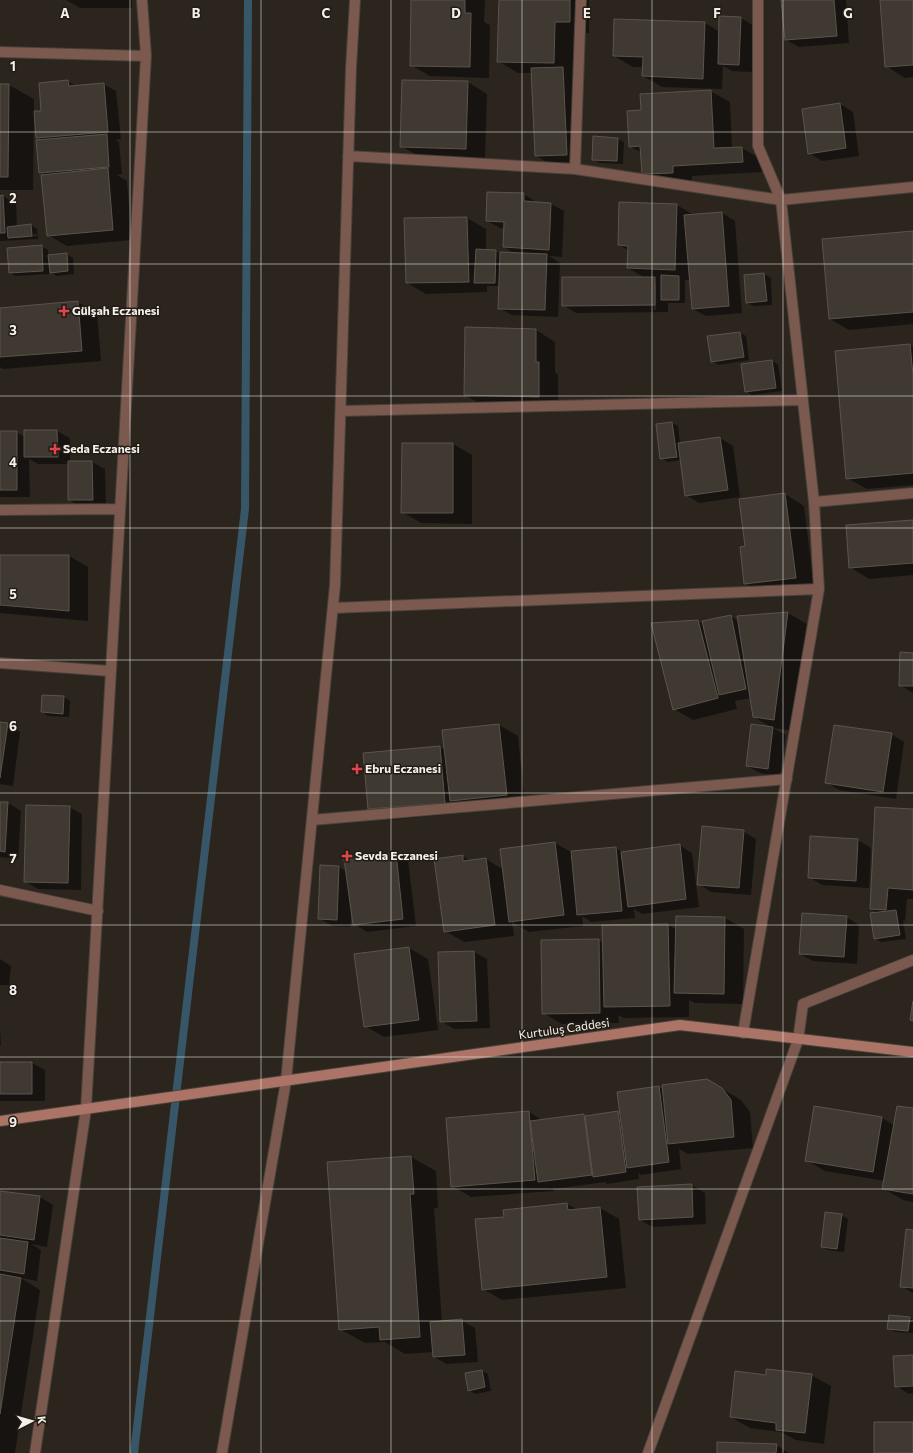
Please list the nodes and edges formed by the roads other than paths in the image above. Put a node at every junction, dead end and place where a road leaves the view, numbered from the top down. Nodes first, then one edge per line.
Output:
1 (142, 0) edge
2 (355, 0) edge
3 (581, 0) edge
4 (758, 0) edge
5 (0, 52) edge
6 (146, 56) junction
7 (348, 156) junction
8 (575, 169) junction
9 (913, 187) edge
10 (781, 200) junction
11 (803, 400) junction
12 (341, 411) junction
13 (913, 493) edge
14 (814, 502) junction
15 (119, 509) junction
16 (0, 510) edge
17 (819, 589) junction
18 (333, 608) junction
19 (0, 663) edge
20 (110, 671) junction
21 (788, 779) junction
22 (312, 820) junction
23 (0, 890) edge
24 (98, 911) junction
25 (913, 960) edge
26 (743, 1033) junction
27 (798, 1040) junction
28 (913, 1052) edge
29 (286, 1081) junction
30 (86, 1109) junction
31 (0, 1121) edge
32 (35, 1453) edge
33 (222, 1453) edge
34 (648, 1453) edge

1 - 6 street
2 - 7 street
3 - 8 street
4 - 10 street
5 - 6 street
6 - 15 street
7 - 8 street
7 - 12 street
8 - 10 street
9 - 10 street
10 - 11 street
11 - 12 street
11 - 14 street
12 - 18 street
13 - 14 street
14 - 17 street
15 - 16 street
15 - 20 street
17 - 18 street
17 - 21 street
18 - 22 street
19 - 20 street
20 - 24 street
21 - 22 street
21 - 26 street
22 - 29 street
23 - 24 street
24 - 30 street
25 - 27 street
26 - 27 main road, Kurtuluş Caddesi
26 - 29 main road, Kurtuluş Caddesi
27 - 28 main road, Kurtuluş Caddesi
27 - 34 street
29 - 30 main road, Kurtuluş Caddesi
29 - 33 street
30 - 31 main road, Kurtuluş Caddesi
30 - 32 street

